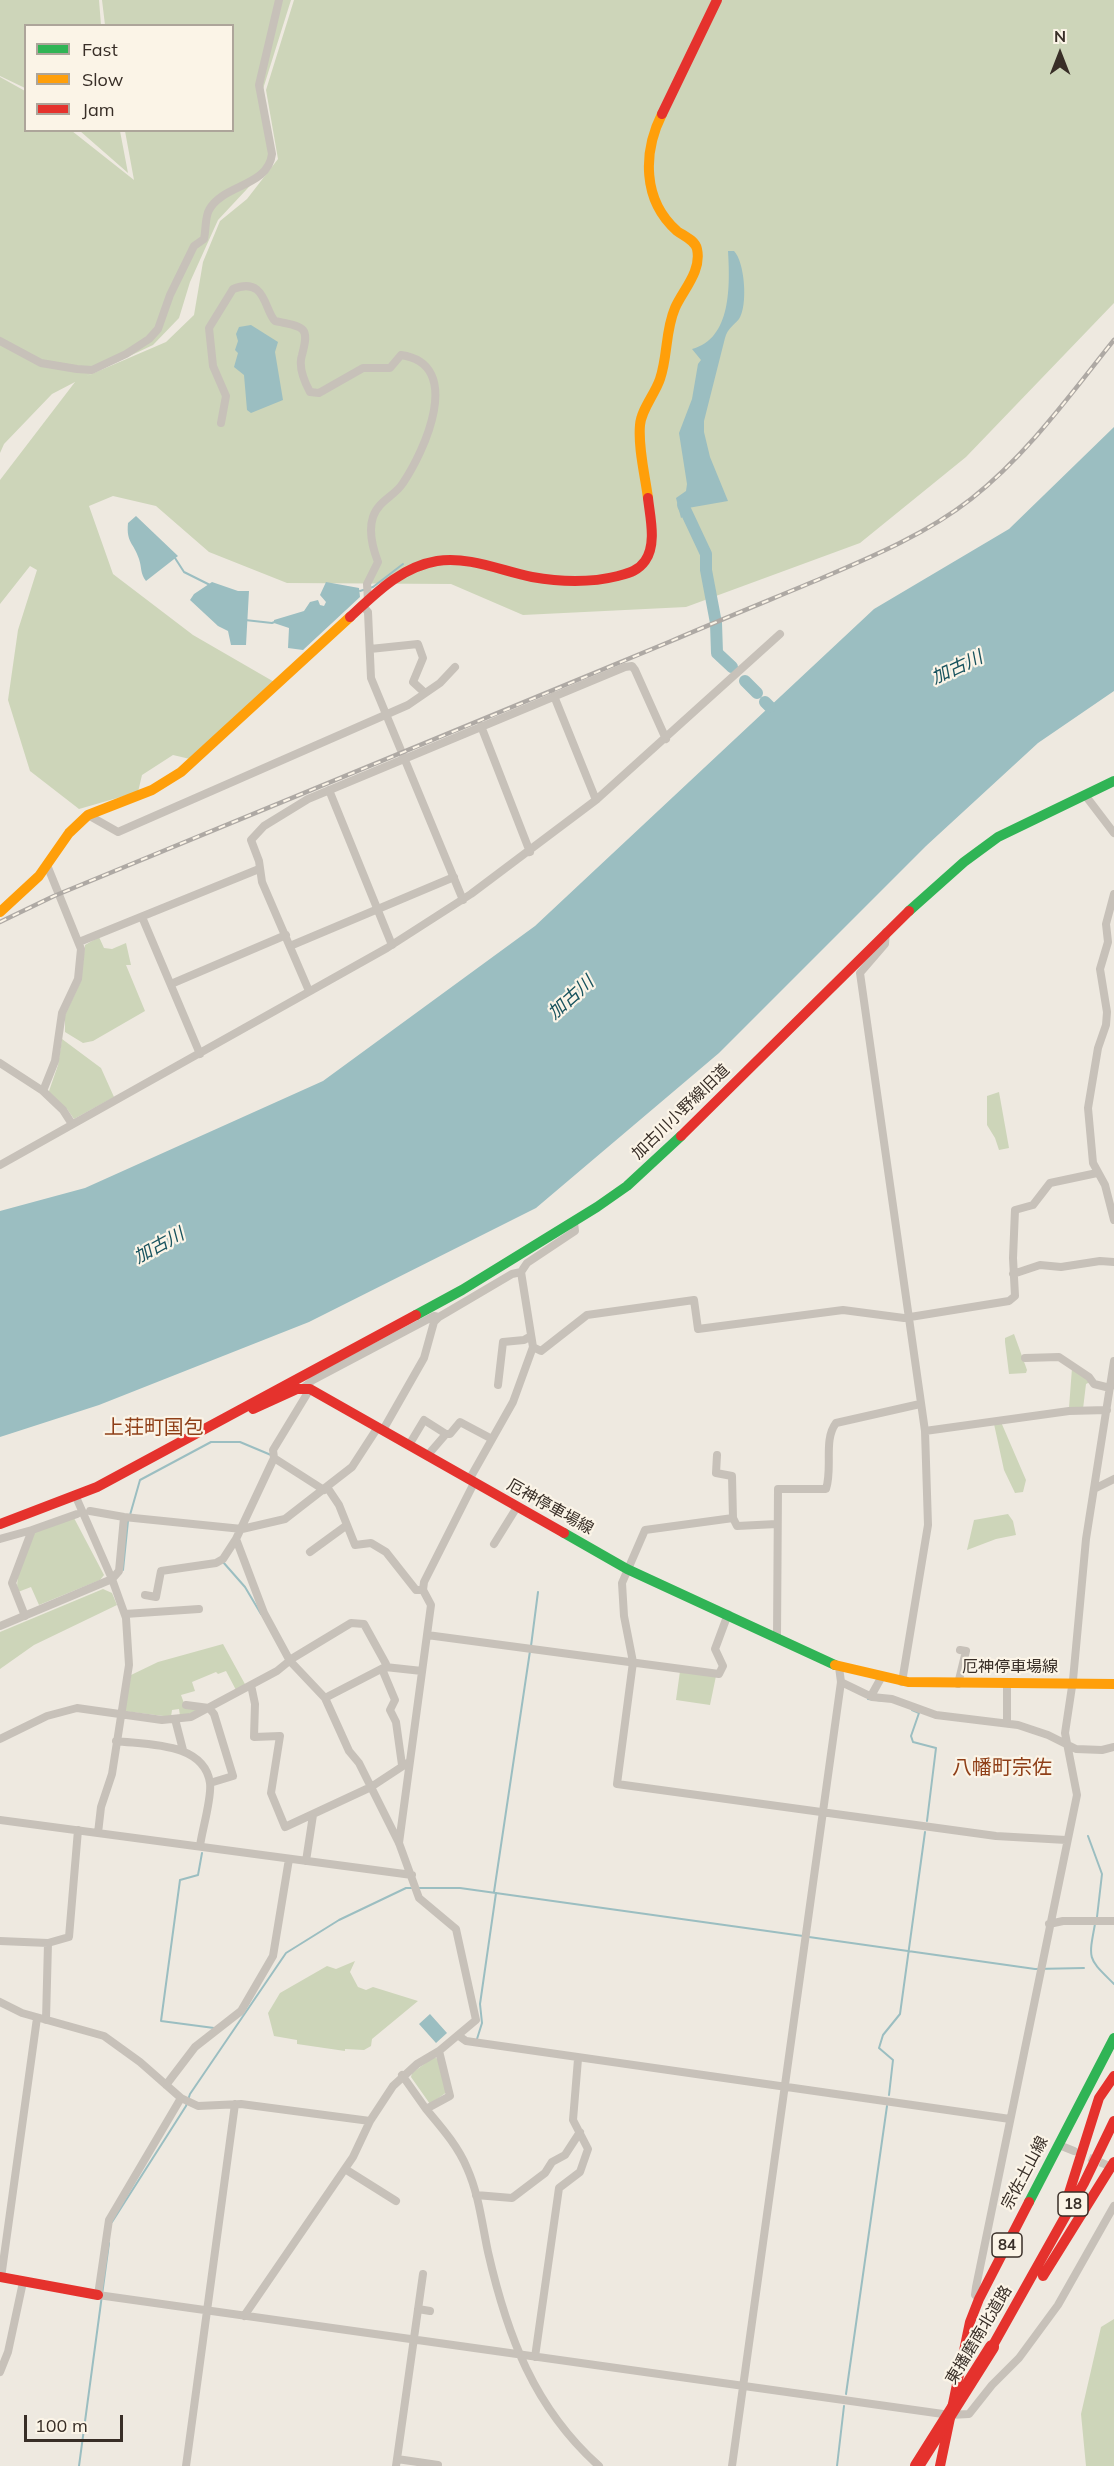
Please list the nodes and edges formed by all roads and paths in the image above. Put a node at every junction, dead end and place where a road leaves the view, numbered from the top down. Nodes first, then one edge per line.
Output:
1 (279, 0) edge
2 (717, 0) edge
3 (0, 341) edge
4 (221, 423) dead end
5 (366, 604) junction
6 (780, 634) dead end
7 (370, 649) junction
8 (454, 667) dead end
9 (425, 693) junction
10 (554, 696) junction
11 (385, 716) junction
12 (480, 726) junction
13 (666, 739) junction
14 (404, 758) junction
15 (1114, 781) edge
16 (329, 790) junction
17 (1085, 795) junction
18 (596, 800) junction
19 (88, 815) junction
20 (1114, 833) edge
21 (530, 852) junction
22 (47, 866) junction
23 (259, 868) junction
24 (454, 878) junction
25 (1114, 894) edge
26 (463, 900) junction
27 (378, 909) junction
28 (0, 912) edge
29 (142, 917) junction
30 (886, 932) junction
31 (286, 935) junction
32 (79, 942) junction
33 (1111, 942) edge
34 (392, 945) junction
35 (290, 946) junction
36 (171, 984) junction
37 (309, 991) junction
38 (200, 1054) junction
39 (0, 1063) edge
40 (43, 1091) junction
41 (72, 1124) junction
42 (0, 1165) edge
43 (1098, 1173) junction
44 (1114, 1220) edge
45 (573, 1223) junction
46 (1114, 1262) edge
47 (521, 1272) junction
48 (1014, 1274) junction
49 (439, 1317) junction
50 (910, 1318) junction
51 (531, 1336) junction
52 (533, 1347) junction
53 (1025, 1358) dead end
54 (1114, 1362) edge
55 (498, 1385) dead end
56 (306, 1388) junction
57 (1110, 1388) junction
58 (920, 1404) junction
59 (1107, 1410) junction
60 (230, 1415) junction
61 (380, 1429) junction
62 (925, 1431) junction
63 (446, 1434) junction
64 (492, 1439) junction
65 (409, 1445) junction
66 (717, 1455) dead end
67 (427, 1456) junction
68 (274, 1458) junction
69 (1114, 1479) edge
70 (472, 1482) junction
71 (326, 1489) junction
72 (1094, 1489) junction
73 (76, 1497) junction
74 (518, 1507) junction
75 (90, 1510) dead end
76 (77, 1514) dead end
77 (124, 1518) junction
78 (733, 1518) junction
79 (0, 1524) edge
80 (777, 1524) junction
81 (347, 1525) junction
82 (242, 1529) junction
83 (32, 1530) junction
84 (0, 1539) edge
85 (236, 1539) junction
86 (494, 1544) dead end
87 (310, 1552) dead end
88 (627, 1569) junction
89 (112, 1579) junction
90 (423, 1590) junction
91 (145, 1595) dead end
92 (200, 1609) dead end
93 (124, 1614) junction
94 (728, 1614) junction
95 (25, 1616) junction
96 (0, 1626) edge
97 (427, 1635) junction
98 (777, 1637) junction
99 (960, 1650) dead end
100 (290, 1661) junction
101 (633, 1662) junction
102 (839, 1667) junction
103 (384, 1668) junction
104 (422, 1671) junction
105 (881, 1678) junction
106 (841, 1682) junction
107 (902, 1682) junction
108 (958, 1684) junction
109 (1007, 1684) junction
110 (1072, 1684) junction
111 (1114, 1684) edge
112 (250, 1685) junction
113 (871, 1696) junction
114 (325, 1698) junction
115 (186, 1705) dead end
116 (209, 1708) junction
117 (120, 1713) junction
118 (175, 1719) junction
119 (1007, 1723) junction
120 (0, 1739) edge
121 (116, 1741) junction
122 (1066, 1745) junction
123 (1114, 1747) edge
124 (183, 1750) junction
125 (405, 1763) junction
126 (210, 1783) junction
127 (371, 1787) junction
128 (823, 1813) junction
129 (313, 1815) junction
130 (0, 1820) edge
131 (78, 1830) junction
132 (98, 1833) junction
133 (1066, 1840) junction
134 (399, 1844) junction
135 (200, 1846) junction
136 (288, 1859) junction
137 (306, 1861) junction
138 (413, 1879) junction
139 (1114, 1921) edge
140 (1049, 1924) junction
141 (0, 1941) edge
142 (48, 1943) junction
143 (0, 2002) edge
144 (37, 2018) junction
145 (46, 2020) junction
146 (459, 2036) junction
147 (1114, 2038) edge
148 (439, 2051) junction
149 (578, 2059) junction
150 (402, 2075) junction
151 (1114, 2076) edge
152 (166, 2085) junction
153 (784, 2086) junction
154 (182, 2098) junction
155 (234, 2104) junction
156 (426, 2109) junction
157 (1010, 2119) junction
158 (370, 2121) junction
159 (1114, 2121) edge
160 (580, 2132) junction
161 (1114, 2139) edge
162 (1059, 2145) junction
163 (1074, 2151) tunnel mouth
164 (1114, 2162) edge
165 (345, 2169) junction
166 (476, 2195) junction
167 (396, 2201) dead end
168 (1114, 2206) edge
169 (423, 2274) dead end
170 (0, 2278) edge
171 (23, 2282) junction
172 (1031, 2287) junction
173 (98, 2295) junction
174 (979, 2299) junction
175 (418, 2309) junction
176 (206, 2311) junction
177 (430, 2311) dead end
178 (244, 2316) junction
179 (413, 2340) junction
180 (996, 2349) junction
181 (518, 2354) junction
182 (535, 2356) junction
183 (0, 2372) edge
184 (743, 2386) junction
185 (950, 2415) junction
186 (397, 2462) edge
187 (438, 2465) edge
188 (186, 2466) edge
189 (599, 2466) edge
190 (732, 2466) edge
191 (917, 2466) edge
192 (926, 2466) edge
193 (940, 2466) edge

1 - 3 street
2 - 5 main road
4 - 5 street
5 - 7 street
5 - 19 main road
6 - 13 street
7 - 9 street
7 - 11 street
8 - 9 street
9 - 11 street
10 - 12 street
10 - 13 street
10 - 18 street
11 - 14 street
11 - 19 street
12 - 14 street
12 - 21 street
13 - 18 street
14 - 16 street
14 - 24 street
15 - 17 main road, 加古川小野線旧道
16 - 23 street
16 - 27 street
17 - 20 street
17 - 30 main road, 加古川小野線旧道
18 - 21 street
19 - 22 main road
21 - 26 street
22 - 28 main road
22 - 32 street
23 - 29 street
23 - 31 street
24 - 26 street
24 - 27 street
25 - 33 street
26 - 34 street
27 - 34 street
27 - 35 street
29 - 32 street
29 - 36 street
30 - 45 main road, 加古川小野線旧道
30 - 50 street
31 - 35 street
31 - 36 street
32 - 40 street
33 - 43 street
34 - 37 street
35 - 37 street
36 - 38 street
37 - 38 street
38 - 41 street
39 - 40 street
40 - 41 street
41 - 42 street
43 - 44 street
43 - 48 street
45 - 47 street
45 - 60 main road, 加古川小野線旧道
46 - 48 street
47 - 49 street
47 - 51 street
48 - 50 street
49 - 56 street
49 - 61 street
50 - 52 street
50 - 58 street
51 - 52 street
51 - 55 street
52 - 64 street
53 - 57 street
54 - 57 street
56 - 60 main road
56 - 61 main road, 厄神停車場線
56 - 68 street
57 - 59 street
58 - 62 street
58 - 80 street
59 - 62 street
59 - 72 street
60 - 73 main road
61 - 65 main road, 厄神停車場線
61 - 71 street
62 - 107 street
63 - 64 street
63 - 65 street
63 - 67 street
64 - 70 street
65 - 67 main road, 厄神停車場線
66 - 78 street
67 - 70 main road, 厄神停車場線
68 - 71 street
68 - 82 street
69 - 72 street
70 - 74 main road, 厄神停車場線
70 - 90 street
71 - 81 street
71 - 82 street
72 - 110 street
73 - 79 main road
73 - 89 street
74 - 86 street
74 - 88 main road, 厄神停車場線
75 - 77 street
76 - 83 street
77 - 82 street
77 - 89 street
78 - 80 street
78 - 88 street
80 - 98 street
81 - 87 street
81 - 90 street
82 - 85 street
83 - 84 street
83 - 95 street
85 - 91 street
85 - 100 street
88 - 94 main road, 厄神停車場線
88 - 101 street
89 - 93 street
89 - 95 street
90 - 97 street
92 - 93 street
93 - 117 street
94 - 98 main road, 厄神停車場線
94 - 101 street
95 - 96 street
97 - 101 street
97 - 104 street
98 - 102 main road, 厄神停車場線
99 - 108 street
100 - 103 street
100 - 112 street
100 - 114 street
101 - 128 street
102 - 105 main road, 厄神停車場線
102 - 106 street
103 - 104 street
103 - 114 street
103 - 125 street
104 - 125 street
105 - 107 main road, 厄神停車場線
105 - 113 street
106 - 113 street
106 - 128 street
107 - 108 main road, 厄神停車場線
108 - 109 main road, 厄神停車場線
109 - 110 main road, 厄神停車場線
109 - 119 street
110 - 111 main road, 厄神停車場線
110 - 122 street
112 - 116 street
112 - 129 street
113 - 119 street
114 - 127 street
115 - 116 street
116 - 118 street
116 - 126 street
117 - 118 street
117 - 120 street
117 - 121 street
118 - 124 street
119 - 122 street
121 - 124 street
121 - 132 street
122 - 123 street
122 - 133 street
124 - 126 street
125 - 127 street
125 - 134 street
126 - 135 street
127 - 129 street
127 - 134 street
128 - 133 street
128 - 153 street
129 - 137 street
130 - 131 street
131 - 132 street
131 - 142 street
132 - 135 street
133 - 140 street
134 - 138 street
135 - 136 street
136 - 137 street
136 - 152 street
137 - 138 street
138 - 146 street
139 - 140 street
140 - 157 street
141 - 142 street
142 - 145 street
143 - 144 street
144 - 145 street
144 - 170 street
145 - 152 street
146 - 148 street
146 - 149 street
147 - 162 main road, 宗佐土山線 / 84
148 - 150 street
148 - 156 street
149 - 153 street
149 - 160 street
150 - 156 street
150 - 158 street
151 - 172 main road
152 - 154 street
153 - 157 street
153 - 184 street
154 - 155 street
154 - 173 street
155 - 158 street
155 - 176 street
156 - 166 street
157 - 174 street
158 - 165 street
159 - 172 main road, 東播磨南北道路 / 18
160 - 166 street
160 - 182 street
161 - 172 main road, 東播磨南北道路 / 18
162 - 163 street
162 - 174 main road, 宗佐土山線 / 84
164 - 172 main road
165 - 167 street
165 - 178 street
166 - 181 street
168 - 185 street
169 - 175 street
170 - 171 main road
171 - 173 main road
171 - 183 street
172 - 180 main road, 東播磨南北道路
173 - 176 street
174 - 185 main road, 宗佐土山線 / 84
175 - 177 street
175 - 179 street
176 - 178 street
176 - 188 street
178 - 179 street
179 - 181 street
179 - 186 street
180 - 191 main road, 東播磨南北道路, bridge
180 - 192 main road, 東播磨南北道路
181 - 182 street
181 - 189 street
182 - 184 street
184 - 185 street
184 - 190 street
185 - 193 main road, 宗佐土山線 / 84
186 - 187 street

